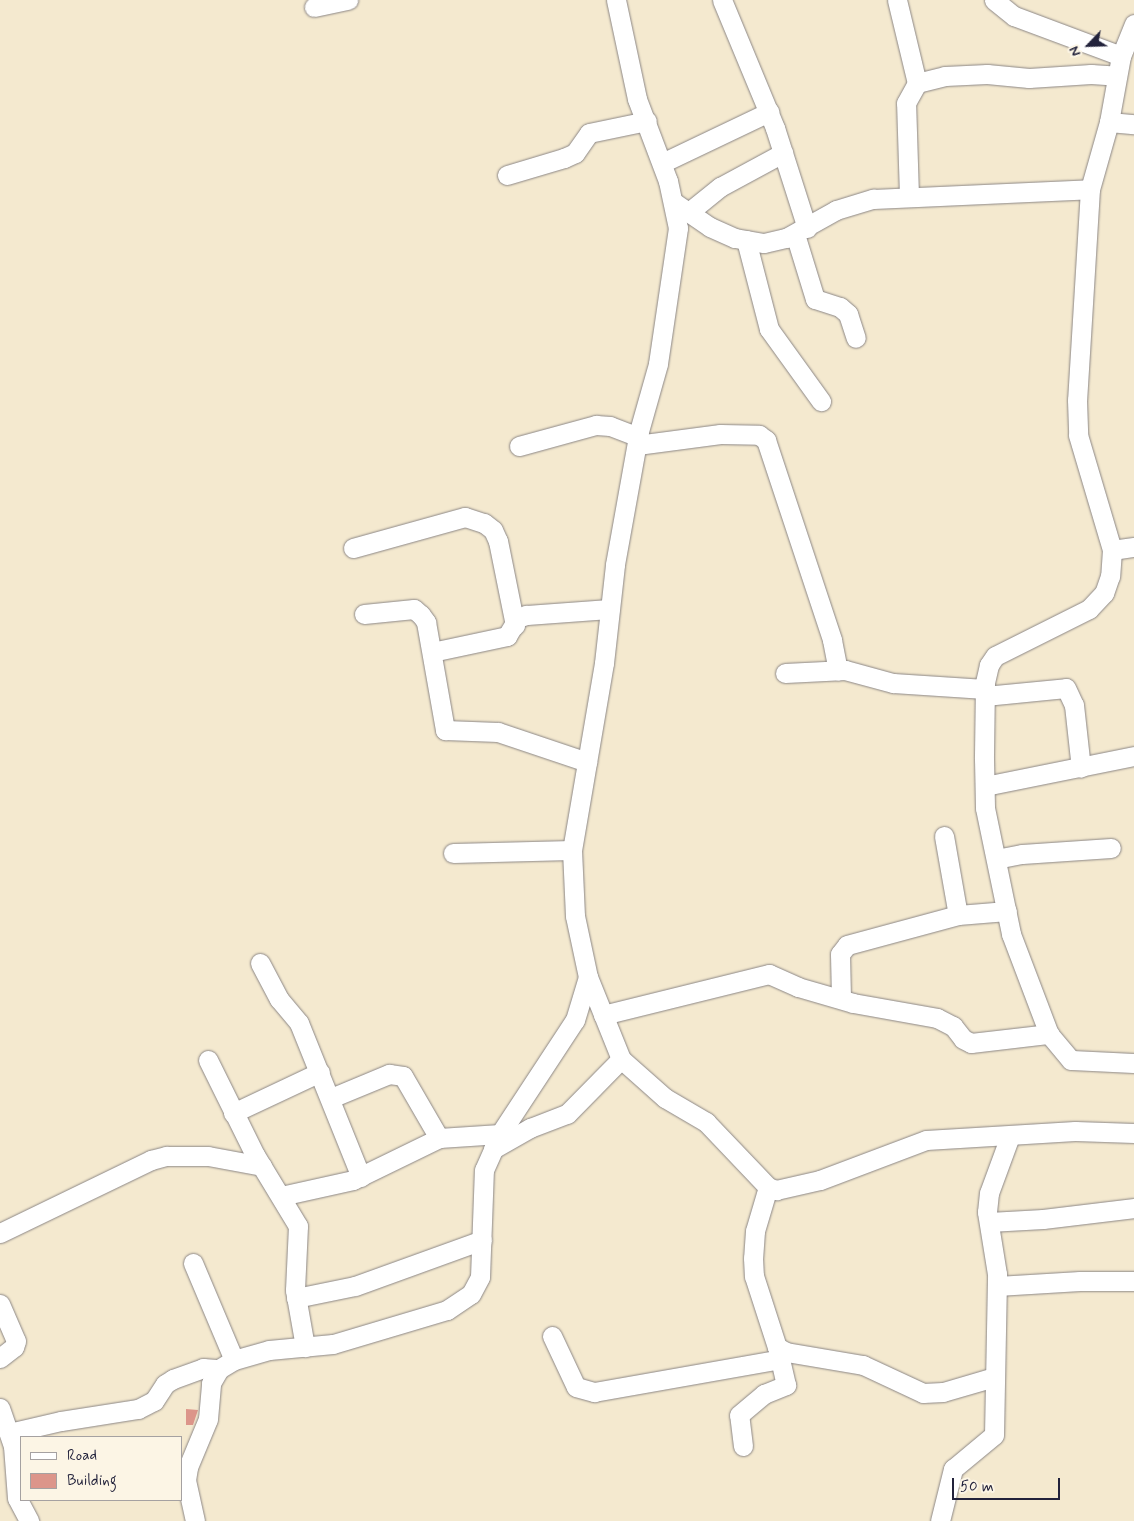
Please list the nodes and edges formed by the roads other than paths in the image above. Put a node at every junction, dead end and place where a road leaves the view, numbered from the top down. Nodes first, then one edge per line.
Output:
1 (348, 0) edge
2 (616, 0) edge
3 (722, 0) edge
4 (897, 0) edge
5 (994, 0) edge
6 (314, 7) dead end
7 (1134, 24) edge
8 (1121, 56) junction
9 (1117, 76) junction
10 (917, 83) junction
11 (769, 112) junction
12 (647, 121) junction
13 (1109, 122) junction
14 (1134, 124) edge
15 (783, 154) junction
16 (662, 163) junction
17 (507, 174) dead end
18 (1090, 189) junction
19 (909, 196) junction
20 (682, 208) junction
21 (801, 231) junction
22 (746, 240) junction
23 (856, 338) dead end
24 (821, 401) dead end
25 (638, 441) junction
26 (520, 446) dead end
27 (1134, 547) edge
28 (353, 548) dead end
29 (1112, 550) junction
30 (610, 609) junction
31 (364, 614) dead end
32 (514, 625) junction
33 (432, 652) junction
34 (838, 670) junction
35 (785, 673) dead end
36 (985, 693) junction
37 (1134, 756) edge
38 (586, 762) junction
39 (1081, 768) junction
40 (985, 786) junction
41 (944, 836) dead end
42 (1111, 848) dead end
43 (572, 850) junction
44 (453, 853) dead end
45 (996, 859) junction
46 (1007, 911) junction
47 (958, 915) junction
48 (260, 963) dead end
49 (588, 977) junction
50 (841, 998) junction
51 (603, 1015) junction
52 (1049, 1034) junction
53 (621, 1059) junction
54 (208, 1060) dead end
55 (1134, 1063) edge
56 (320, 1072) junction
57 (331, 1098) junction
58 (232, 1113) junction
59 (1134, 1132) edge
60 (1010, 1136) junction
61 (439, 1138) junction
62 (497, 1142) junction
63 (262, 1166) junction
64 (361, 1177) junction
65 (768, 1186) junction
66 (281, 1196) junction
67 (1134, 1208) edge
68 (988, 1222) junction
69 (0, 1233) edge
70 (482, 1240) junction
71 (193, 1263) dead end
72 (1134, 1281) edge
73 (997, 1286) junction
74 (296, 1298) junction
75 (0, 1304) edge
76 (552, 1336) dead end
77 (305, 1346) junction
78 (779, 1353) junction
79 (0, 1358) edge
80 (226, 1364) junction
81 (994, 1377) junction
82 (0, 1408) edge
83 (9, 1433) junction
84 (743, 1446) dead end
85 (29, 1521) edge
86 (195, 1521) edge
87 (940, 1521) edge

1 - 6 street
2 - 12 street
3 - 11 street
4 - 10 street
5 - 8 street
7 - 8 street
8 - 9 street
9 - 10 street
9 - 13 street
10 - 19 street
11 - 15 street
11 - 16 street
12 - 16 street
12 - 17 street
13 - 14 street
13 - 18 street
15 - 20 street
15 - 21 street
16 - 20 street
18 - 19 street
18 - 29 street
19 - 21 street
20 - 22 street
20 - 25 street
21 - 22 street
21 - 23 street
22 - 24 street
25 - 26 street
25 - 30 street
25 - 34 street
27 - 29 street
28 - 32 street
29 - 36 street
30 - 32 street
30 - 38 street
31 - 33 street
32 - 33 street
33 - 38 street
34 - 35 street
34 - 36 street
36 - 39 street
36 - 40 street
37 - 39 street
38 - 43 street
39 - 40 street
40 - 45 street
41 - 47 street
42 - 45 street
43 - 44 street
43 - 49 street
45 - 46 street
46 - 47 street
46 - 52 street
47 - 50 street
48 - 56 street
49 - 51 street
49 - 62 street
50 - 51 street
50 - 52 street
51 - 53 street
52 - 55 street
53 - 62 street
53 - 65 street
54 - 58 street
56 - 57 street
56 - 58 street
57 - 61 street
57 - 64 street
58 - 63 street
59 - 60 street
60 - 65 street
60 - 68 street
61 - 62 street
61 - 64 street
62 - 70 street
63 - 66 street
63 - 69 street
64 - 66 street
65 - 78 street
66 - 74 street
67 - 68 street
68 - 73 street
70 - 74 street
70 - 77 street
71 - 80 street
72 - 73 street
73 - 81 street
74 - 77 street
75 - 79 street
76 - 78 street
77 - 80 street
78 - 81 street
78 - 84 street
80 - 83 street
80 - 86 street
81 - 87 street
82 - 83 street
83 - 85 street

